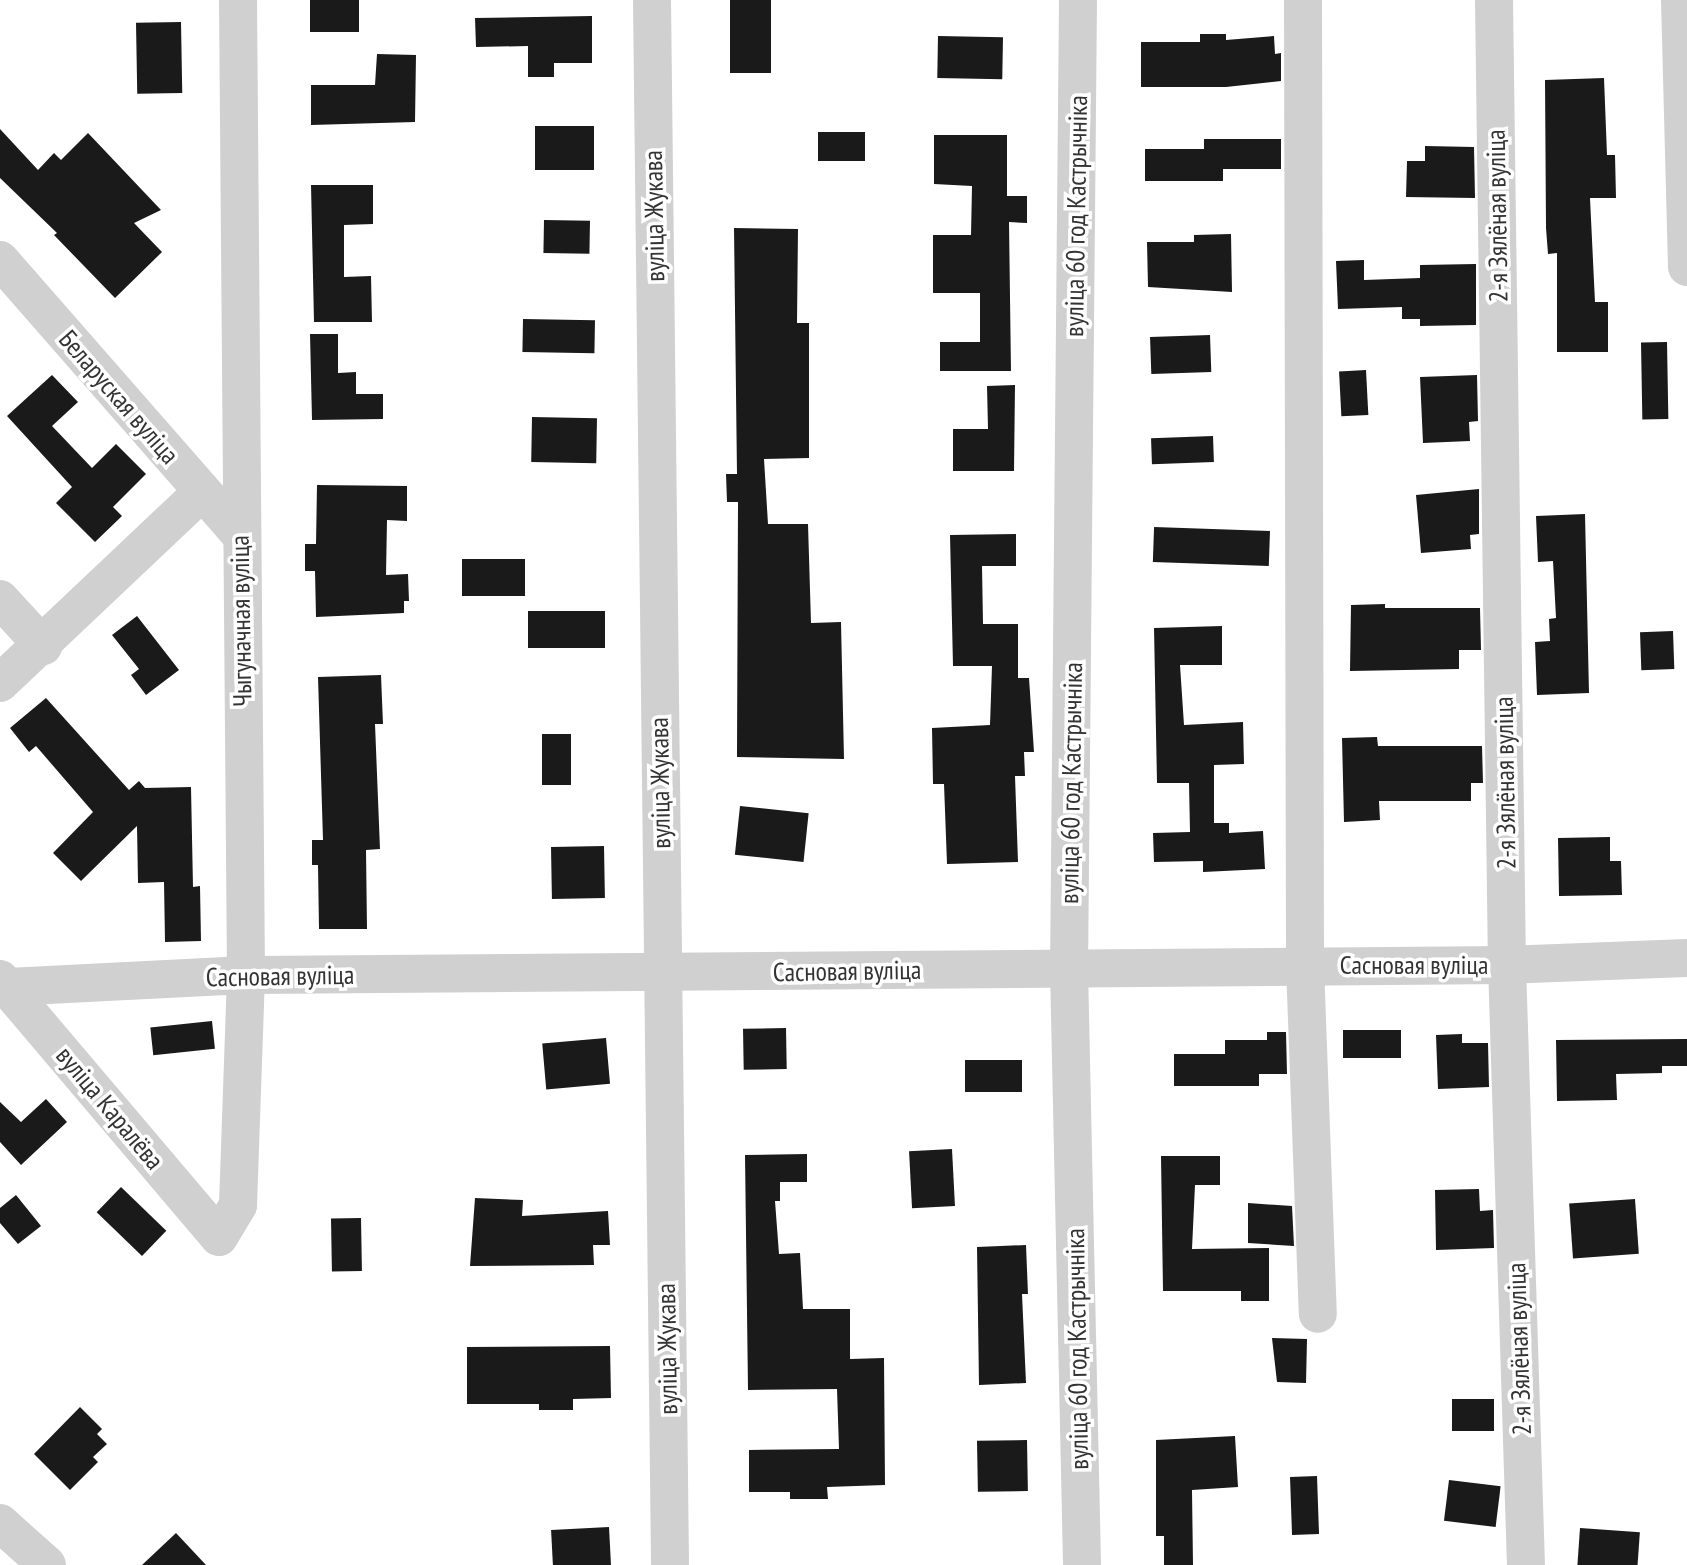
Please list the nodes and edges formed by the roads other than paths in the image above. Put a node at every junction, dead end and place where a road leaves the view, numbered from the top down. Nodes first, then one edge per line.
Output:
1 (238, 0) edge
2 (652, 0) edge
3 (1078, 0) edge
4 (1303, 0) edge
5 (1494, 0) edge
6 (1680, 0) edge
7 (0, 260) edge
8 (1687, 267) edge
9 (202, 492) junction
10 (239, 533) junction
11 (0, 599) edge
12 (43, 646) junction
13 (0, 683) edge
14 (1687, 958) edge
15 (1305, 965) junction
16 (1507, 965) junction
17 (1069, 968) junction
18 (662, 973) junction
19 (246, 975) junction
20 (4, 983) edge
21 (219, 1237) joint
22 (1318, 1314) dead end
23 (670, 1565) edge
24 (1082, 1565) edge
25 (1526, 1565) edge

1 - 10 street, Чыгуначная вуліца
2 - 18 street, вуліца Жукава
3 - 17 street, вуліца 60 год Кастрычніка
4 - 15 street
5 - 16 street, 2-я Зялёная вуліца
6 - 8 street
7 - 9 street, Беларуская вуліца
9 - 10 street, Беларуская вуліца
9 - 12 street
10 - 19 street, Чыгуначная вуліца
11 - 12 street
12 - 13 street
14 - 16 street, Сасновая вуліца
15 - 16 street, Сасновая вуліца
15 - 17 street, Сасновая вуліца
15 - 22 street
16 - 25 street, 2-я Зялёная вуліца
17 - 18 street, Сасновая вуліца
17 - 24 street, вуліца 60 год Кастрычніка
18 - 19 street, Сасновая вуліца
18 - 23 street, вуліца Жукава
19 - 20 street, Сасновая вуліца
19 - 21 street, Чыгуначная вуліца
20 - 21 street, вуліца Каралёва

